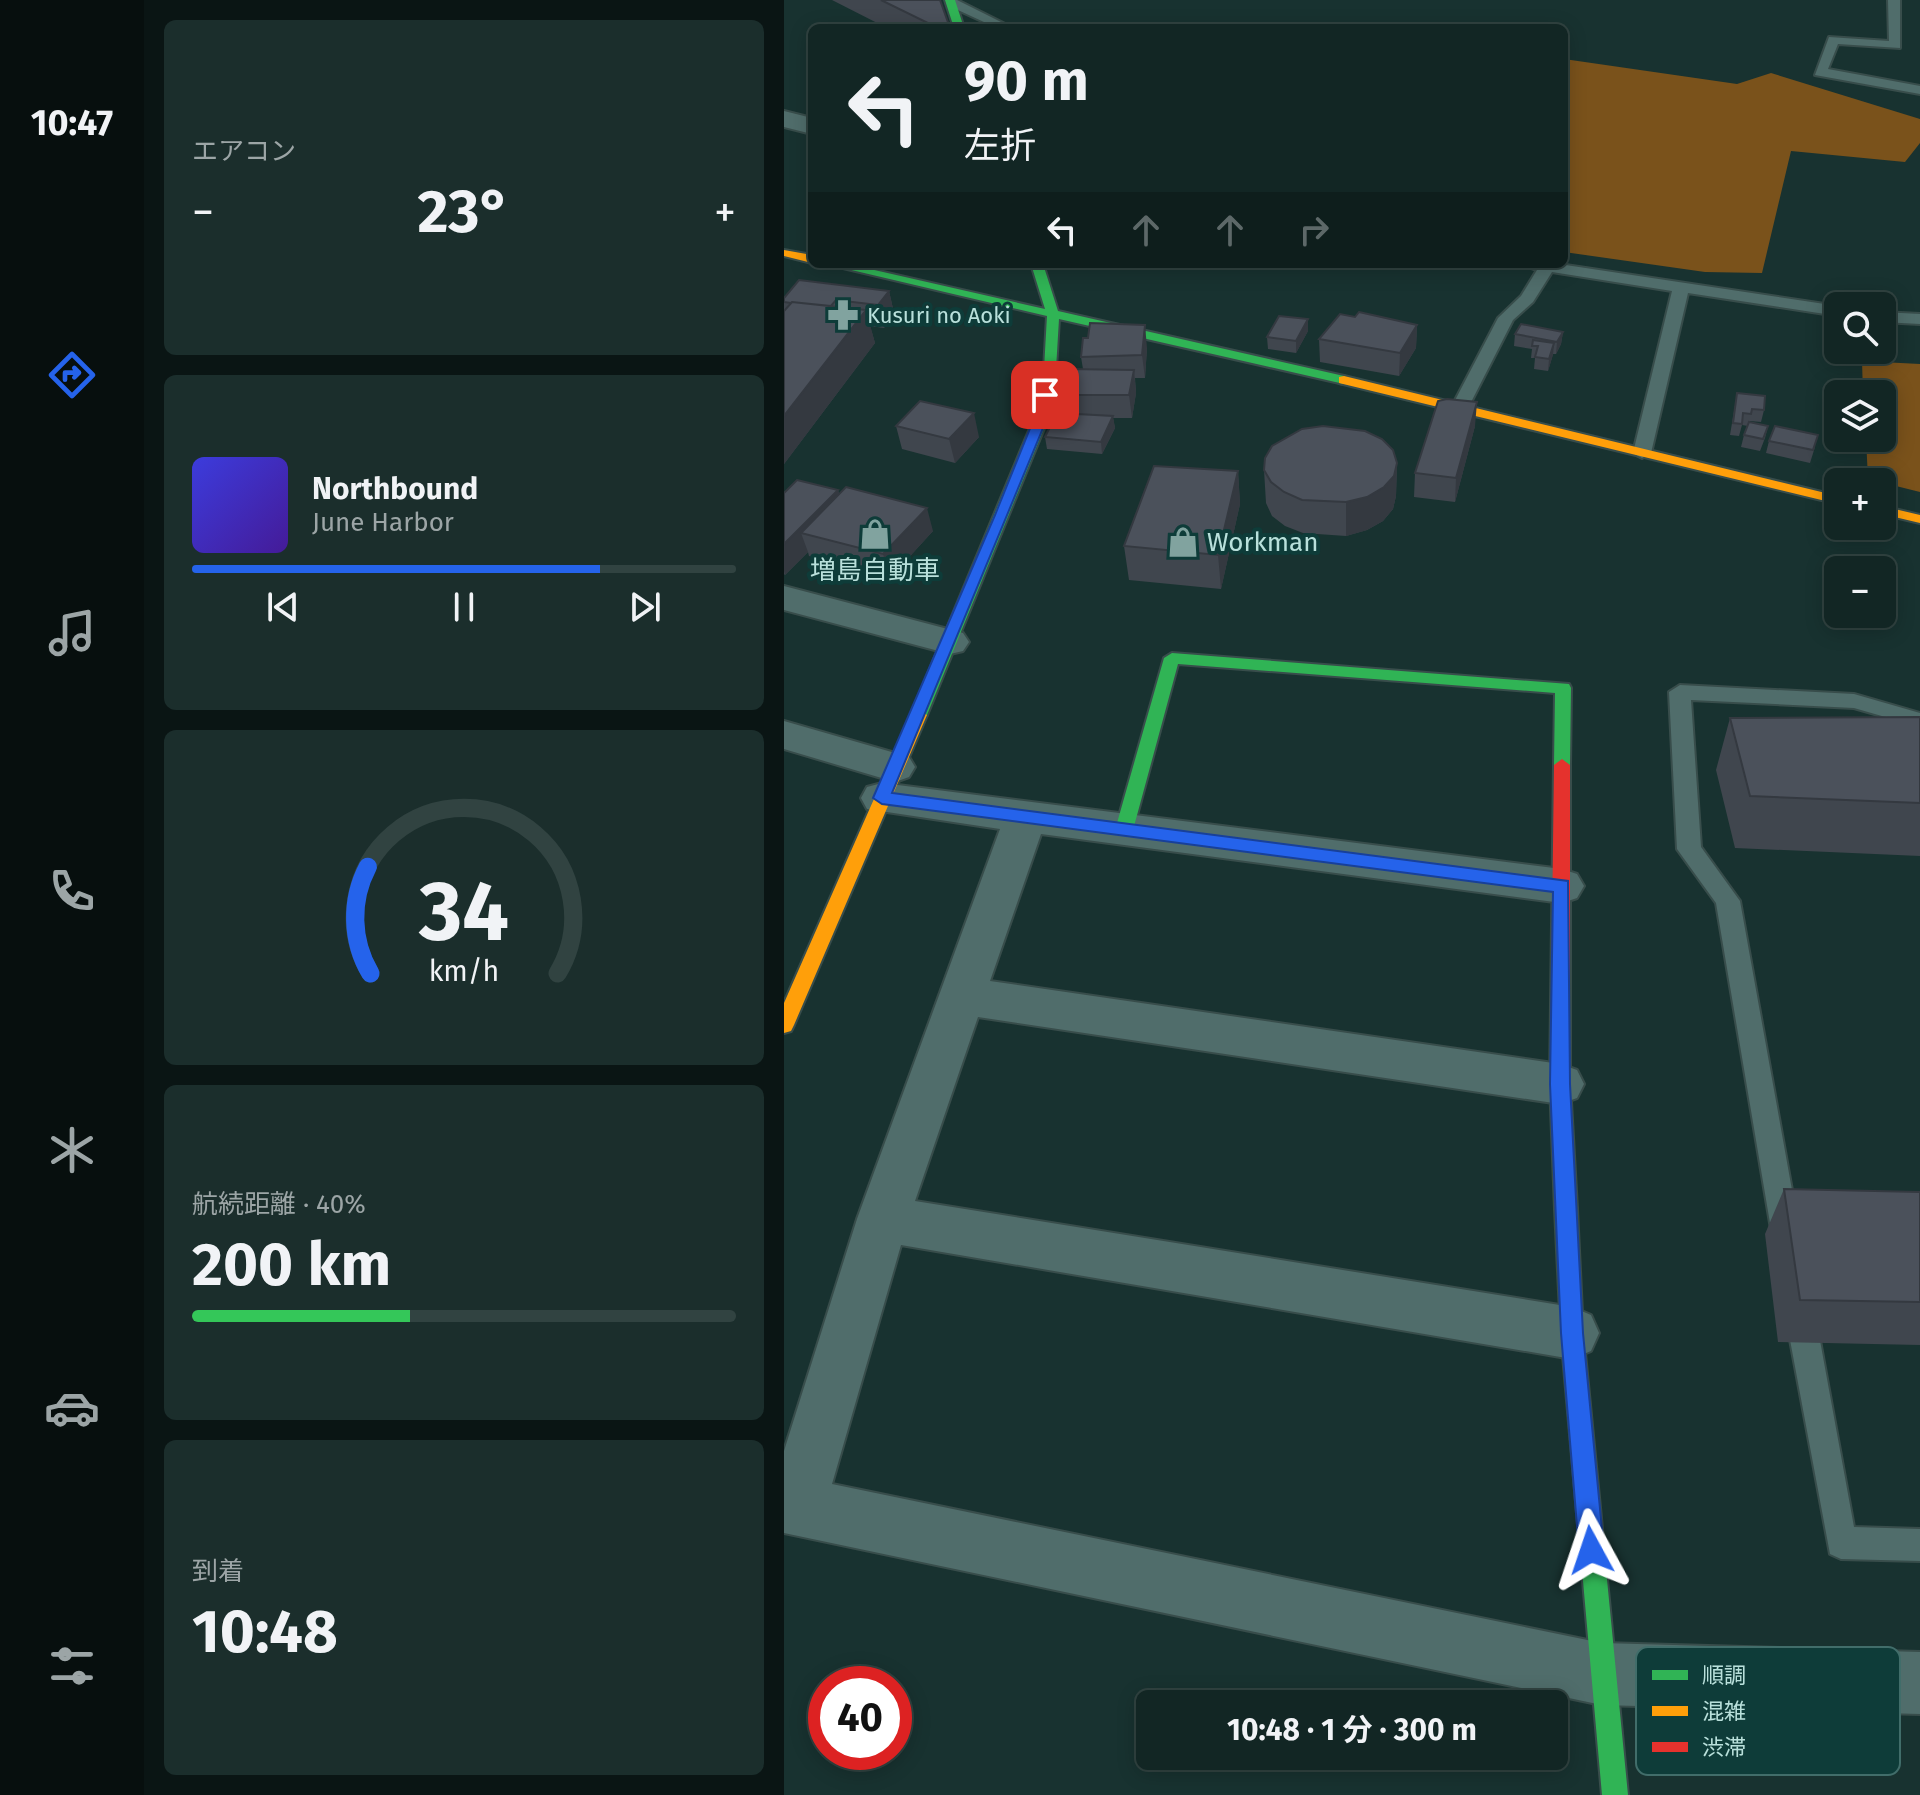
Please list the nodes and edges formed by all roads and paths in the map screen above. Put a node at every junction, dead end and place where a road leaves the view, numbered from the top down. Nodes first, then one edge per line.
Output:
1 (1894, 0) edge
2 (951, 1) edge
3 (958, 24) edge
4 (999, 24) edge
5 (1920, 90) edge
6 (784, 119) edge
7 (808, 125) edge
8 (784, 253) edge
9 (808, 258) edge
10 (849, 268) edge
11 (1038, 268) edge
12 (1546, 268) edge
13 (1553, 268) edge
14 (1681, 288) junction
15 (1824, 309) edge
16 (1053, 316) junction
17 (1896, 318) edge
18 (1920, 319) edge
19 (1460, 408) junction
20 (1642, 453) junction
21 (1824, 497) edge
22 (1896, 513) edge
23 (1920, 519) edge
24 (784, 598) edge
25 (950, 642) junction
26 (1920, 720) edge
27 (784, 735) edge
28 (889, 782) junction
29 (1026, 816) junction
30 (1124, 830) junction
31 (1562, 886) junction
32 (964, 996) junction
33 (784, 1025) edge
34 (1560, 1084) junction
35 (883, 1219) junction
36 (1791, 1261) edge
37 (1796, 1293) edge
38 (1572, 1333) junction
39 (790, 1505) edge
40 (1920, 1545) edge
41 (1602, 1674) junction
42 (1636, 1675) edge
43 (1900, 1682) edge
44 (1920, 1683) edge
45 (1615, 1795) edge

1 - 5 lane
2 - 3 street
2 - 4 lane
6 - 7 street
8 - 9 street
10 - 16 street
11 - 16 street
12 - 19 lane
13 - 14 lane
14 - 15 lane
14 - 20 lane
16 - 19 street
16 - 25 street
17 - 18 lane
19 - 20 street
20 - 21 street
22 - 23 street
24 - 25 street
25 - 28 street
26 - 36 lane
27 - 28 street
28 - 29 street
28 - 33 street
29 - 30 street
29 - 32 street
30 - 31 street
30 - 31 street
31 - 34 street
32 - 34 street
32 - 35 street
34 - 38 street
35 - 38 street
35 - 39 street
37 - 40 lane
38 - 41 street
39 - 41 street
41 - 42 street
41 - 45 street
43 - 44 street

